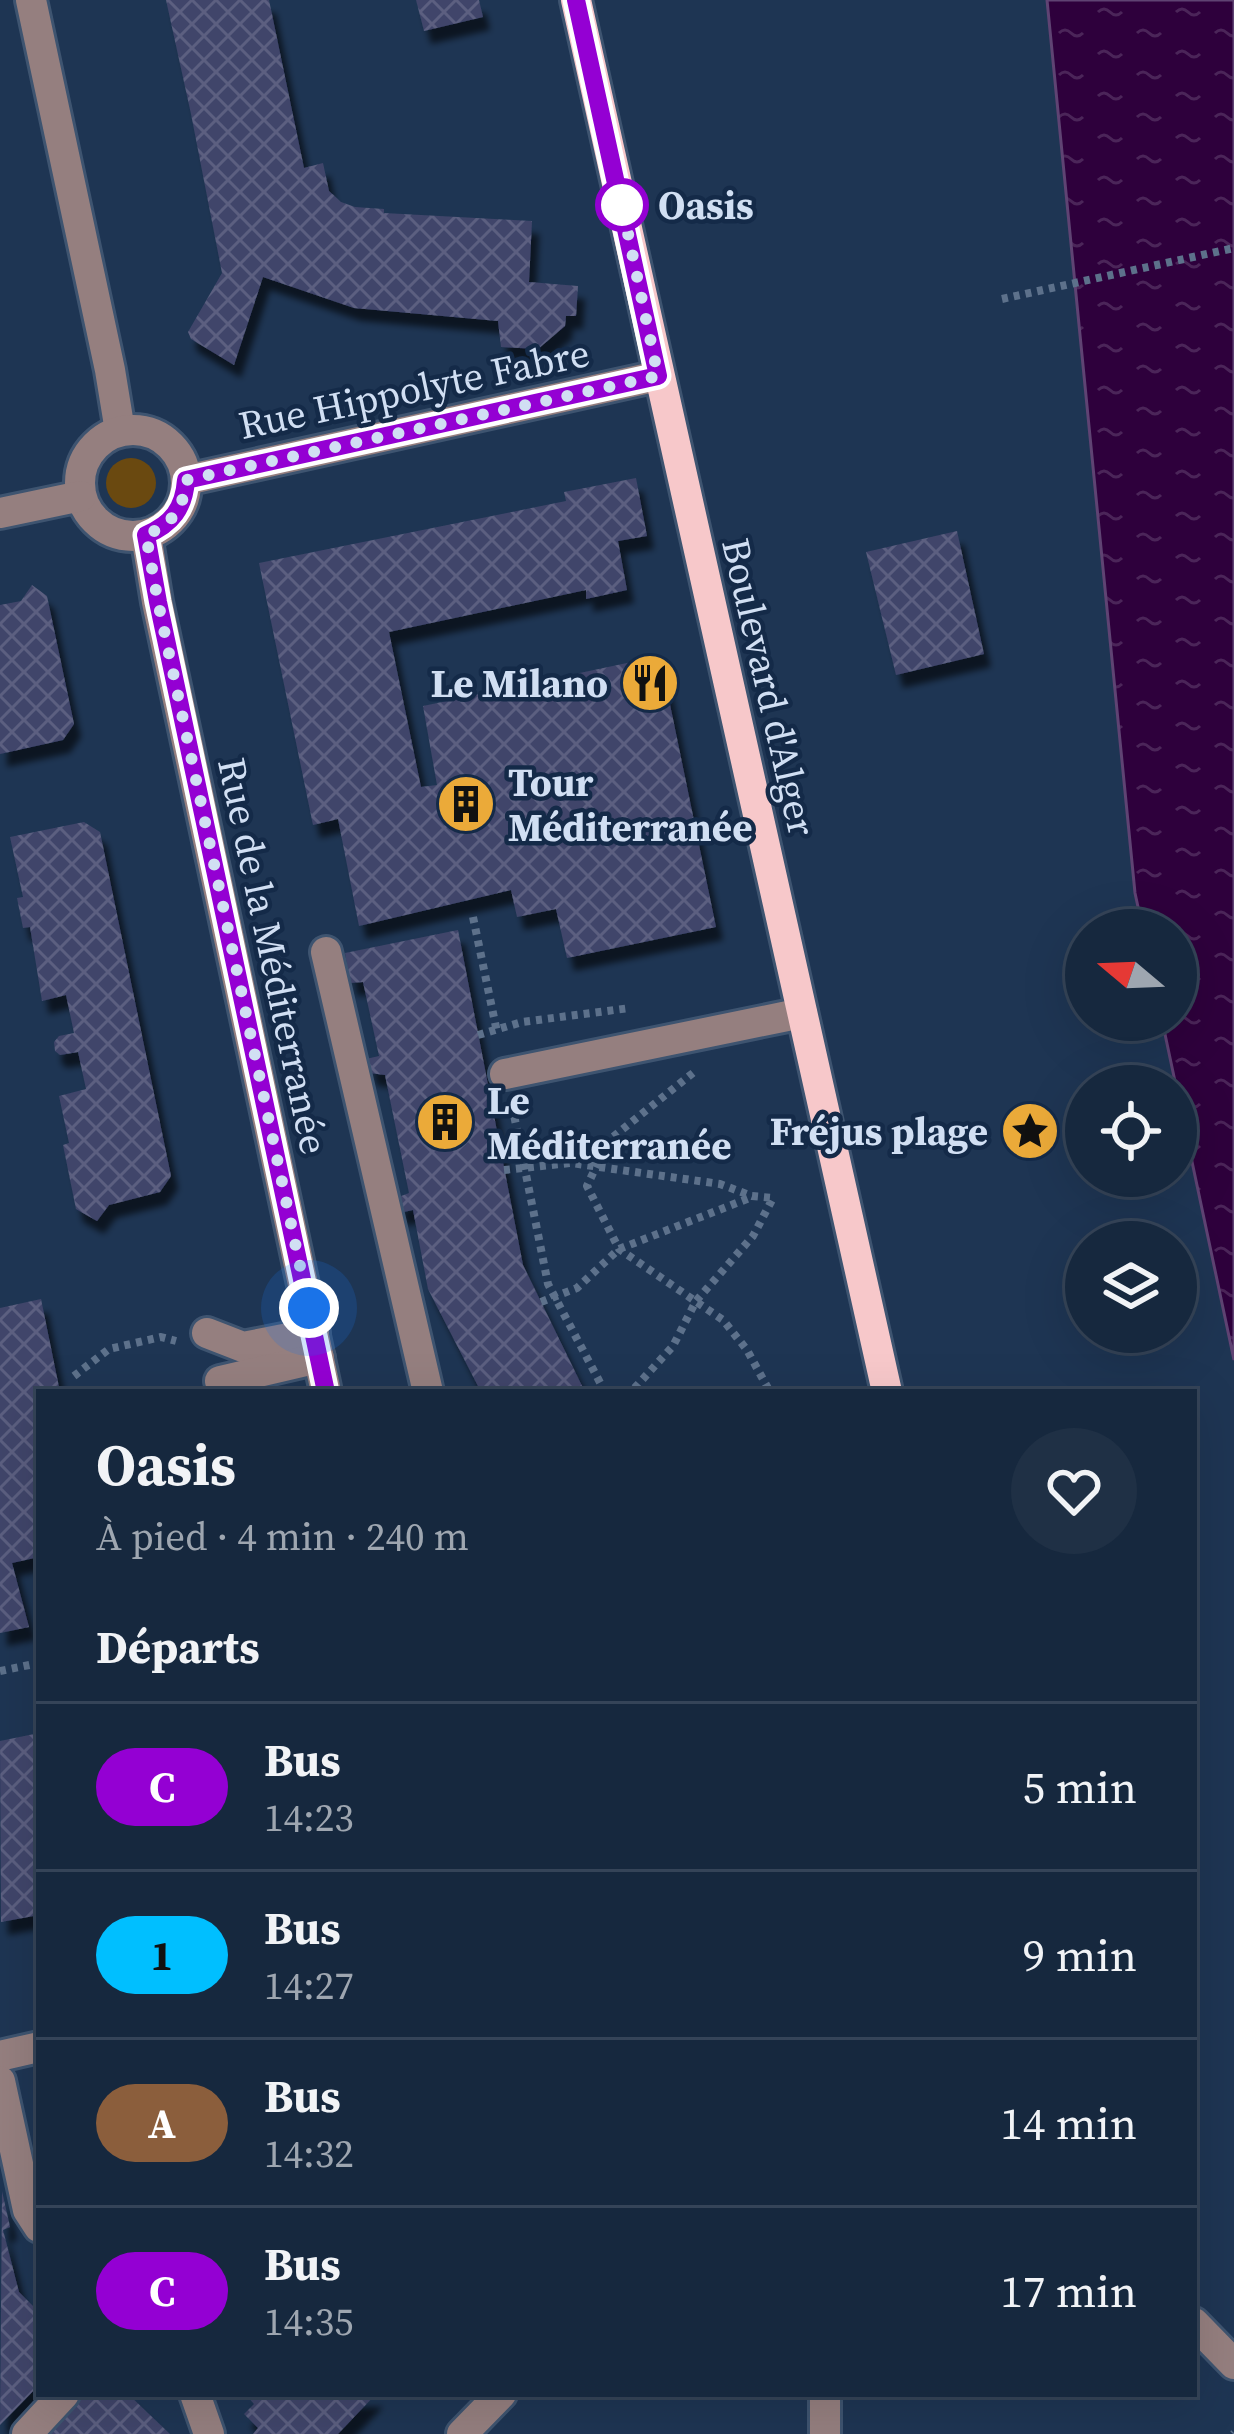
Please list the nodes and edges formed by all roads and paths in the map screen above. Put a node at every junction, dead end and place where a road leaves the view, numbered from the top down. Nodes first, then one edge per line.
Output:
1 (32, 0) edge
2 (576, 0) edge
3 (1234, 248) edge
4 (1002, 299) dead end
5 (658, 376) junction
6 (120, 431) junction
7 (186, 480) junction
8 (81, 496) junction
9 (0, 513) edge
10 (146, 535) junction
11 (473, 916) dead end
12 (326, 952) dead end
13 (635, 1007) dead end
14 (802, 1013) junction
15 (496, 1030) junction
16 (712, 1032) junction
17 (478, 1035) dead end
18 (506, 1074) junction
19 (596, 1166) junction
20 (524, 1167) junction
21 (505, 1170) dead end
22 (752, 1196) junction
23 (619, 1249) junction
24 (555, 1297) junction
25 (696, 1301) junction
26 (541, 1302) dead end
27 (195, 1337) joint
28 (316, 1345) junction
29 (74, 1376) dead end
30 (220, 1382) dead end
31 (325, 1389) edge
32 (427, 1389) edge
33 (603, 1389) edge
34 (634, 1389) edge
35 (768, 1389) edge
36 (886, 1389) edge
37 (36, 1664) edge
38 (0, 1672) edge
39 (36, 2048) edge
40 (0, 2056) edge
41 (0, 2081) edge
42 (36, 2223) edge
43 (1197, 2327) edge
44 (1234, 2364) edge
45 (61, 2397) edge
46 (196, 2397) edge
47 (498, 2397) edge
48 (825, 2397) edge
49 (27, 2434) edge
50 (209, 2434) edge
51 (462, 2434) edge
52 (825, 2434) edge

1 - 6 street
2 - 5 main road, Boulevard d'Alger
3 - 4 path
5 - 7 street, Rue Hippolyte Fabre
5 - 14 main road, Boulevard d'Alger
6 - 7 street
6 - 8 street
7 - 10 street
8 - 9 street
8 - 10 street
10 - 28 street, Rue de la Méditerranée
11 - 15 path
12 - 32 street
13 - 15 path
14 - 16 street
14 - 36 main road, Boulevard d'Alger
15 - 17 path
15 - 18 path
16 - 18 street
16 - 19 path
18 - 20 path
19 - 20 path
19 - 22 path
19 - 23 path
20 - 21 path
20 - 24 path
22 - 23 path
22 - 25 path
23 - 24 path
23 - 25 path
24 - 26 path
24 - 33 path
25 - 34 path
25 - 35 path
27 - 28 street
27 - 29 path
28 - 30 street
28 - 31 street, Rue de la Méditerranée
37 - 38 path
39 - 40 street
41 - 42 street
43 - 44 street
45 - 49 street
46 - 50 street
47 - 51 street
48 - 52 street

